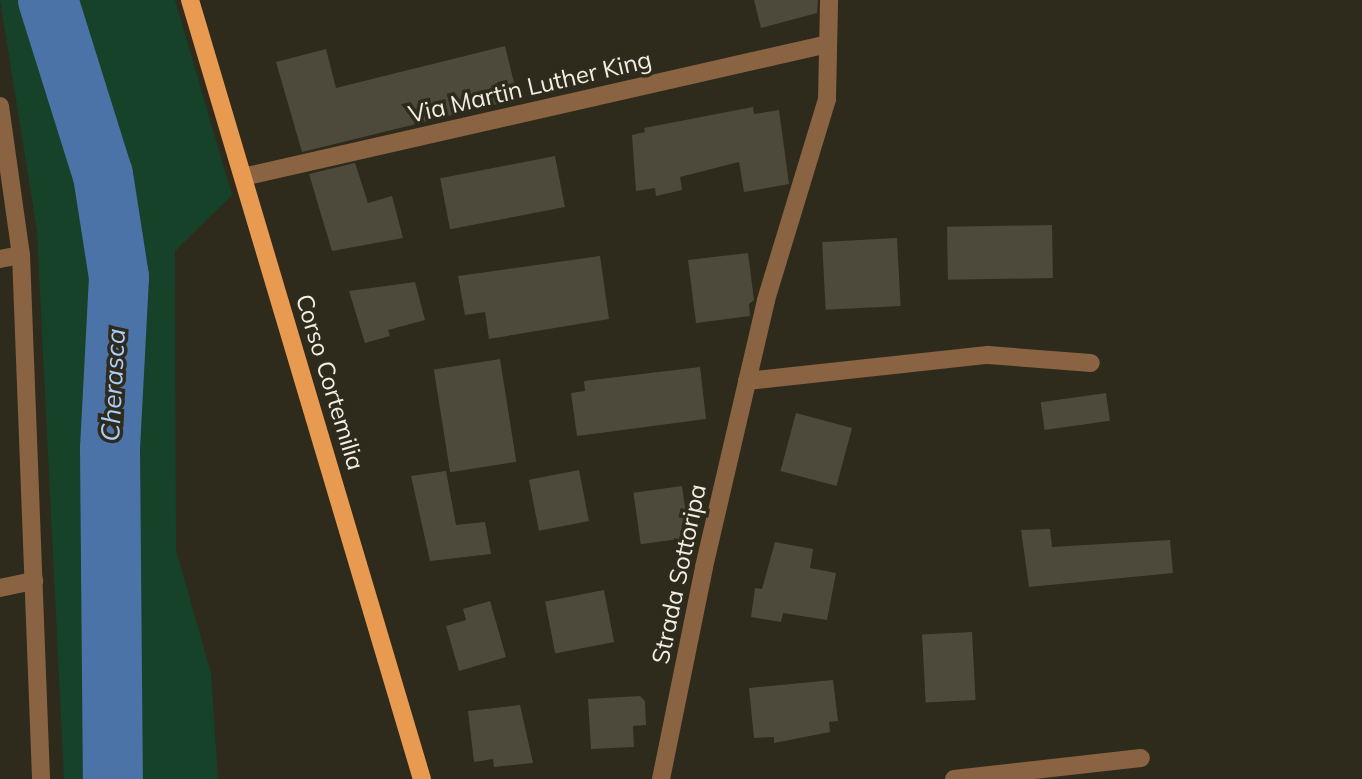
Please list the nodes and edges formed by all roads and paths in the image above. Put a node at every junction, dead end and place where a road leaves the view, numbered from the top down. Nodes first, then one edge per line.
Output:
1 (190, 0) edge
2 (829, 0) edge
3 (828, 44) junction
4 (0, 106) edge
5 (243, 177) junction
6 (21, 255) junction
7 (0, 258) edge
8 (1091, 363) dead end
9 (747, 381) junction
10 (34, 581) junction
11 (0, 588) edge
12 (1141, 758) dead end
13 (1025, 774) edge
14 (41, 779) edge
15 (422, 779) edge
16 (661, 779) edge
17 (954, 779) edge

1 - 5 main road, Corso Cortemilia
2 - 3 street, Strada Sottoripa
3 - 5 street, Via Martin Luther King
3 - 9 street, Strada Sottoripa
4 - 6 street
5 - 15 main road, Corso Cortemilia
6 - 7 street
6 - 10 street
8 - 9 street
9 - 16 street, Strada Sottoripa
10 - 11 street
10 - 14 street
12 - 13 street
13 - 17 street

